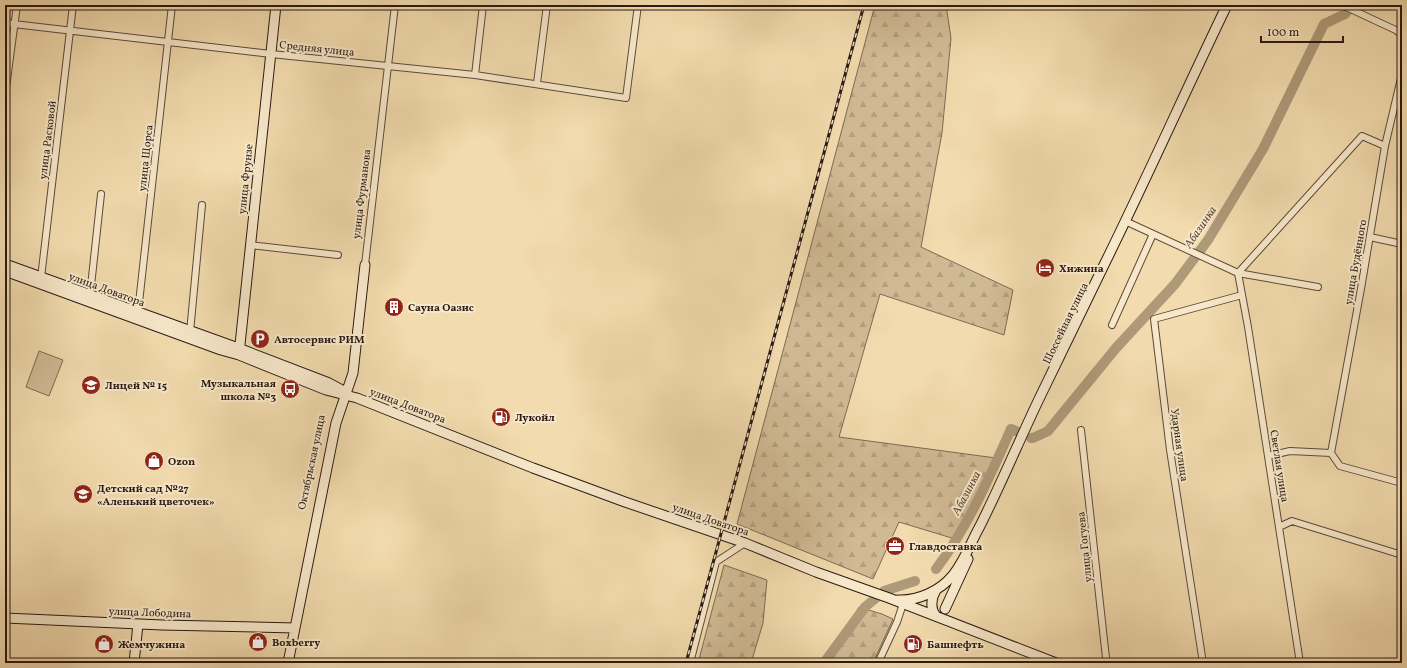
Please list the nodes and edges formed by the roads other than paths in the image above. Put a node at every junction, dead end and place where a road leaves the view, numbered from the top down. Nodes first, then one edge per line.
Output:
1 (17, 5) edge
2 (73, 5) edge
3 (172, 5) edge
4 (276, 5) edge
5 (395, 5) edge
6 (483, 5) edge
7 (547, 5) edge
8 (638, 5) edge
9 (1227, 5) edge
10 (1231, 5) edge
11 (1342, 5) edge
12 (5, 23) edge
13 (15, 24) junction
14 (1402, 24) edge
15 (70, 30) junction
16 (1400, 33) edge
17 (168, 42) junction
18 (271, 54) junction
19 (389, 65) junction
20 (1402, 74) edge
21 (475, 75) junction
22 (537, 84) junction
23 (5, 95) edge
24 (1385, 146) junction
25 (101, 194) dead end
26 (202, 205) dead end
27 (1126, 221) junction
28 (1153, 234) junction
29 (1370, 237) junction
30 (1402, 244) edge
31 (250, 245) junction
32 (338, 255) dead end
33 (5, 264) edge
34 (365, 265) joint
35 (5, 271) edge
36 (1238, 273) junction
37 (41, 278) junction
38 (1318, 287) dead end
39 (90, 295) junction
40 (1242, 295) junction
41 (138, 312) junction
42 (1112, 326) dead end
43 (190, 332) junction
44 (240, 352) junction
45 (346, 392) junction
46 (1081, 430) dead end
47 (1331, 453) junction
48 (1268, 456) junction
49 (1402, 483) edge
50 (1279, 527) junction
51 (744, 543) junction
52 (971, 544) junction
53 (1402, 556) edge
54 (936, 590) junction
55 (889, 598) junction
56 (903, 604) junction
57 (945, 609) junction
58 (936, 616) junction
59 (5, 618) edge
60 (138, 624) junction
61 (954, 624) junction
62 (292, 628) junction
63 (134, 663) edge
64 (283, 663) edge
65 (288, 663) edge
66 (690, 663) edge
67 (878, 663) edge
68 (1056, 663) edge
69 (1105, 663) edge
70 (1203, 663) edge
71 (1300, 663) edge

1 - 13 street
2 - 15 street, улица Расковой
3 - 17 street, улица Щорса
4 - 18 main road, улица Фрунзе
5 - 19 street, улица Фурманова
6 - 21 street
7 - 22 street
8 - 22 street, Средняя улица
9 - 27 main road, Шоссейная улица
10 - 27 main road, Шоссейная улица
11 - 16 street
12 - 13 street, Средняя улица
13 - 15 street, Средняя улица
13 - 23 street
14 - 16 street
15 - 17 street, Средняя улица
15 - 37 street, улица Расковой
17 - 18 street, Средняя улица
17 - 41 street, улица Щорса
18 - 19 street, Средняя улица
18 - 31 main road, улица Фрунзе
19 - 21 street, Средняя улица
19 - 34 street, улица Фурманова
20 - 24 street, улица Будённого
21 - 22 street, Средняя улица
24 - 29 street, улица Будённого
24 - 36 street
25 - 39 street
26 - 43 street
27 - 28 street
27 - 52 main road, Шоссейная улица
28 - 36 street
28 - 42 street
29 - 30 street
29 - 47 street, улица Будённого
31 - 32 street
31 - 44 main road, улица Фрунзе
33 - 37 main road, улица Доватора
34 - 45 main road, улица Фурманова
35 - 44 main road, улица Доватора
36 - 38 street
36 - 40 street, Светлая улица
37 - 39 main road, улица Доватора
39 - 41 main road, улица Доватора
40 - 48 street, Светлая улица
40 - 70 street, Ударная улица
41 - 43 main road, улица Доватора
43 - 44 main road, улица Доватора
44 - 45 main road, улица Доватора
45 - 51 main road, улица Доватора
45 - 62 main road, Октябрьская улица
46 - 69 street, улица Гогуева
47 - 48 street
47 - 49 street
48 - 50 street, Светлая улица
50 - 53 street
50 - 71 street, Светлая улица
51 - 55 main road, улица Доватора
51 - 66 street
52 - 54 main road, Шоссейная улица
52 - 57 main road, Шоссейная улица
54 - 55 main road
54 - 57 main road
54 - 58 main road
55 - 56 main road, улица Доватора
56 - 58 main road, улица Доватора
56 - 67 street
57 - 61 main road
58 - 61 main road, улица Доватора
59 - 60 main road, улица Лободина
60 - 62 main road, улица Лободина
60 - 63 main road
61 - 68 main road, улица Доватора
62 - 64 main road, Октябрьская улица
62 - 65 main road, Октябрьская улица

